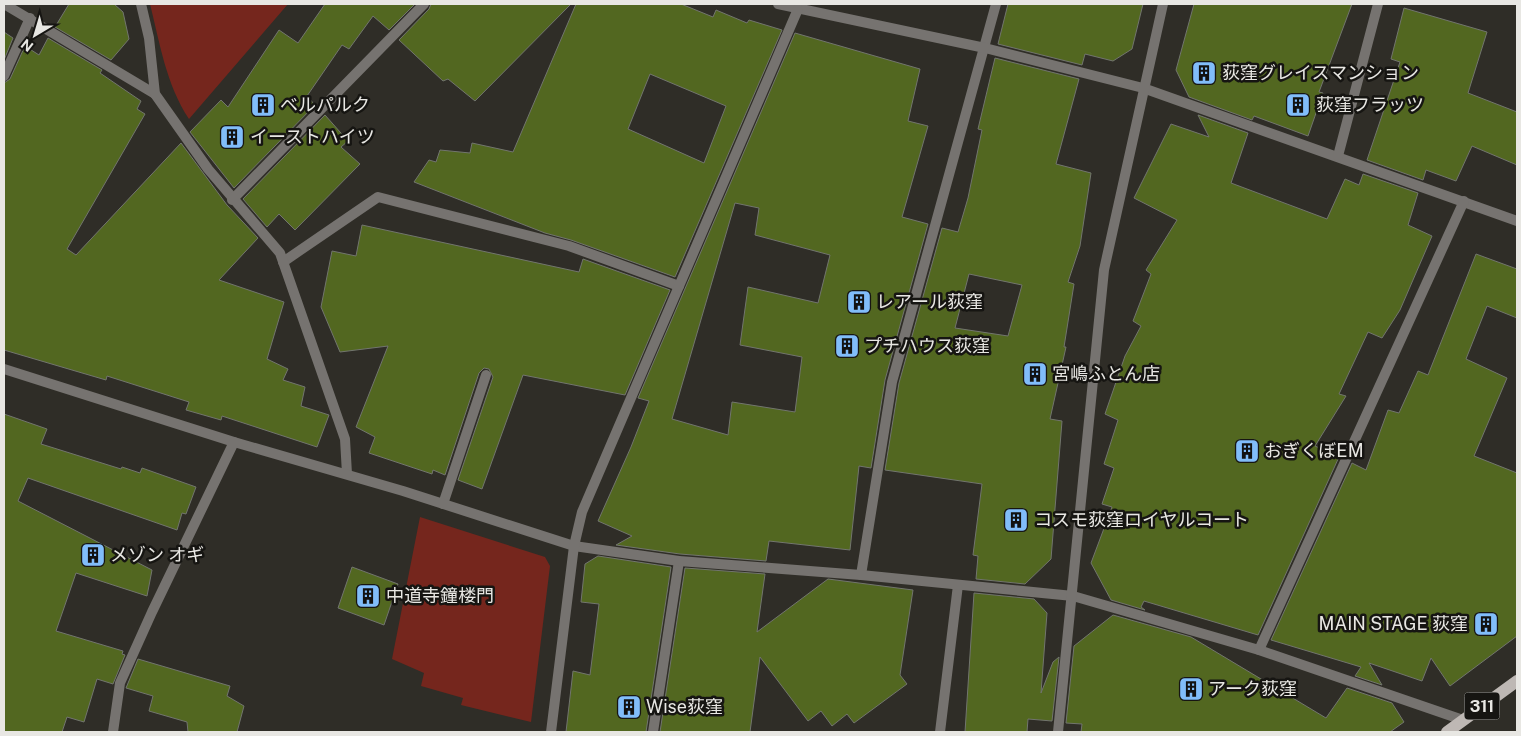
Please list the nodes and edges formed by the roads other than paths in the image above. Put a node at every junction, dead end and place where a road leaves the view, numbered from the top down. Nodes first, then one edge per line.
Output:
1 (4, 4) edge
2 (141, 4) edge
3 (424, 4) edge
4 (778, 4) edge
5 (996, 4) edge
6 (1163, 4) edge
7 (1378, 4) edge
8 (798, 9) junction
9 (30, 18) junction
10 (985, 48) junction
11 (4, 76) edge
12 (1143, 88) junction
13 (155, 94) junction
14 (1338, 156) junction
15 (232, 200) junction
16 (1464, 201) junction
17 (1517, 221) edge
18 (284, 262) junction
19 (679, 286) junction
20 (4, 369) edge
21 (486, 375) dead end
22 (234, 442) junction
23 (347, 474) junction
24 (443, 504) junction
25 (574, 546) junction
26 (680, 561) junction
27 (862, 575) junction
28 (958, 585) junction
29 (1073, 596) junction
30 (1259, 650) junction
31 (1517, 681) edge
32 (1463, 720) junction
33 (113, 732) edge
34 (550, 732) edge
35 (653, 732) edge
36 (940, 732) edge
37 (1058, 732) edge
38 (1447, 732) edge

1 - 9 street
2 - 13 street
3 - 15 street
4 - 8 street
5 - 10 street
6 - 12 street
7 - 14 street
8 - 10 street
8 - 19 street
9 - 11 street
9 - 13 street
10 - 12 street
10 - 27 street
12 - 14 street
12 - 29 street
13 - 15 street
14 - 16 street
15 - 18 street
16 - 17 street
16 - 30 street
18 - 19 street
18 - 23 street
19 - 25 street
20 - 22 street
21 - 24 street
22 - 23 street
22 - 33 street
23 - 24 street
24 - 25 street
25 - 26 street
25 - 34 street
26 - 27 street
26 - 35 street
27 - 28 street
28 - 29 street
28 - 36 street
29 - 30 street
29 - 37 street
30 - 32 street
31 - 32 main road, 311
32 - 38 main road, 311

